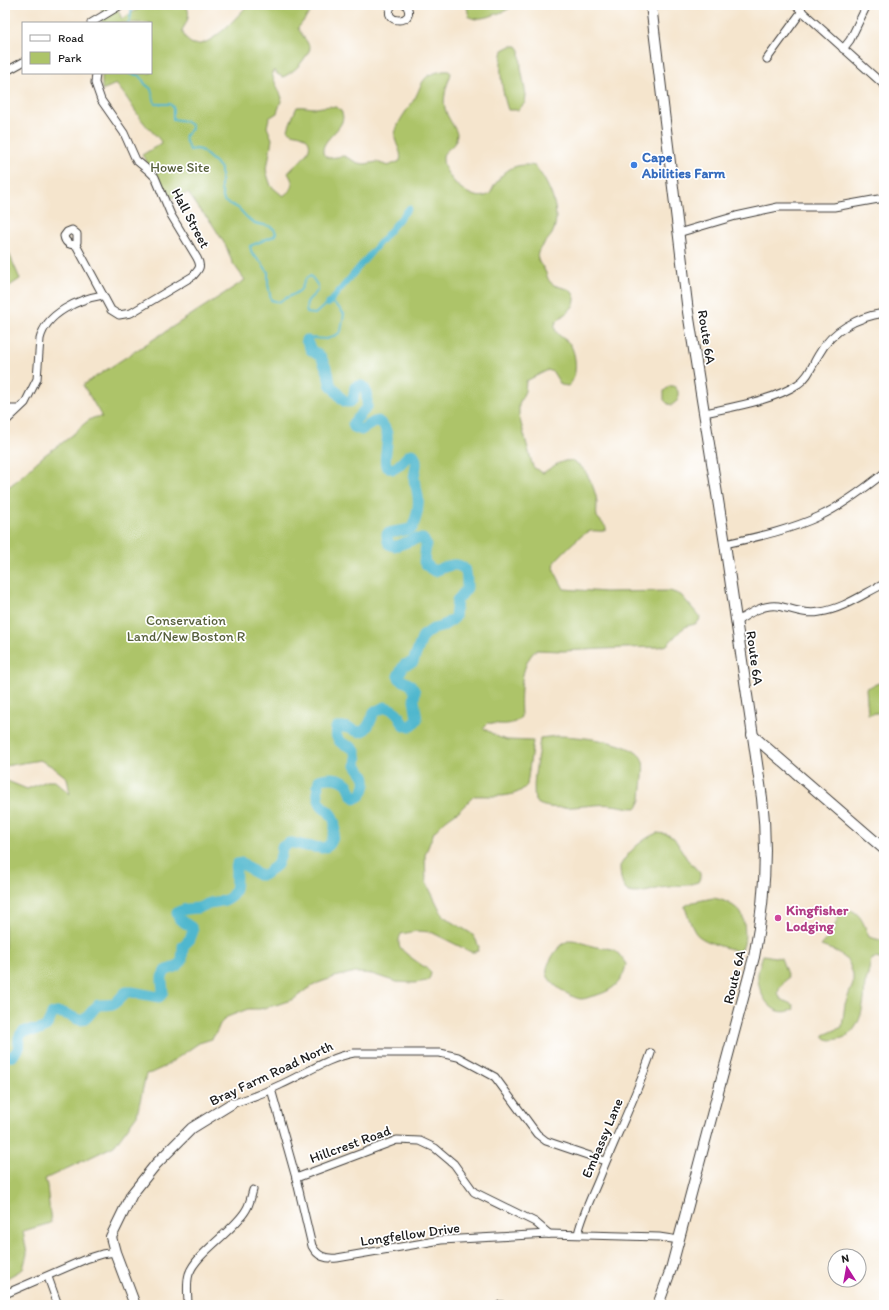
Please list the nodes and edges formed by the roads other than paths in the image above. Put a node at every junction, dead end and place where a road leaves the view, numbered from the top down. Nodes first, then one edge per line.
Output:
1 (121, 5) edge
2 (392, 5) edge
3 (406, 5) edge
4 (651, 5) edge
5 (795, 5) edge
6 (867, 5) edge
7 (802, 11) junction
8 (109, 13) junction
9 (93, 22) edge
10 (107, 22) edge
11 (843, 49) junction
12 (767, 59) dead end
13 (22, 63) edge
14 (5, 72) edge
15 (96, 74) edge
16 (884, 85) edge
17 (884, 198) edge
18 (678, 233) junction
19 (76, 245) dead end
20 (103, 295) junction
21 (884, 313) edge
22 (5, 409) edge
23 (17, 409) junction
24 (705, 413) junction
25 (5, 422) edge
26 (884, 473) edge
27 (725, 544) junction
28 (884, 584) edge
29 (736, 622) junction
30 (752, 734) junction
31 (884, 849) edge
32 (650, 1053) dead end
33 (271, 1089) junction
34 (231, 1104) joint
35 (605, 1161) junction
36 (296, 1178) junction
37 (253, 1190) dead end
38 (549, 1234) junction
39 (578, 1234) junction
40 (679, 1240) junction
41 (115, 1252) junction
42 (48, 1276) junction
43 (5, 1294) edge
44 (58, 1305) edge
45 (135, 1305) edge
46 (188, 1305) edge
47 (658, 1305) edge

1 - 8 street
2 - 3 street
4 - 18 main road, Route 6A
5 - 7 street
6 - 11 street
7 - 11 street
7 - 12 street
8 - 9 street
8 - 10 street
11 - 16 street
13 - 14 street
15 - 20 street, Hall Street
17 - 18 street
18 - 24 main road, Route 6A
19 - 20 street
20 - 23 street
21 - 24 street
22 - 23 street
23 - 25 street
24 - 27 main road, Route 6A
26 - 27 street
27 - 29 main road, Route 6A
28 - 29 street
29 - 30 main road, Route 6A
30 - 31 main road
30 - 40 main road, Route 6A
32 - 35 street, Embassy Lane
33 - 34 street, Bray Farm Road North
33 - 35 street, Bray Farm Road North
33 - 36 street, Longfellow Drive
34 - 41 main road, Bray Farm Road North
35 - 39 street, Embassy Lane
36 - 38 street, Hillcrest Road
36 - 38 street, Longfellow Drive
37 - 46 street
38 - 39 street, Longfellow Drive
39 - 40 street, Longfellow Drive
40 - 47 main road, Route 6A
41 - 42 street
41 - 45 main road
42 - 43 street
42 - 44 street

